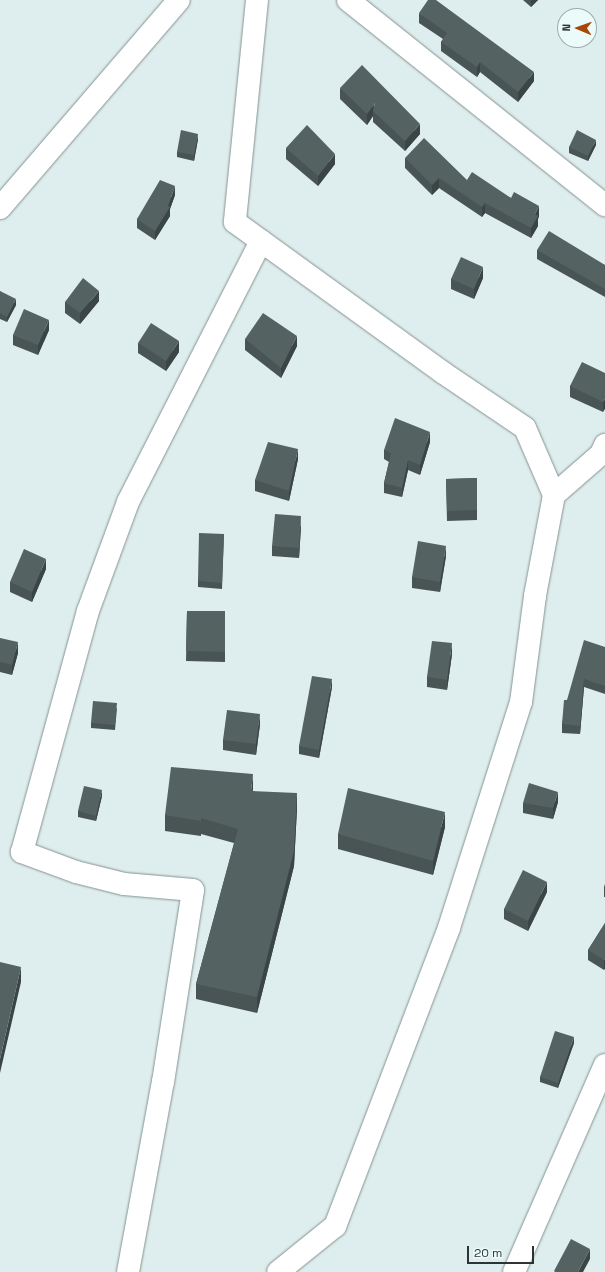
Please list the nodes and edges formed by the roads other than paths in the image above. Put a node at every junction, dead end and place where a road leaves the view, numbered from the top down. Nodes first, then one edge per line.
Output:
1 (179, 0) edge
2 (257, 0) edge
3 (348, 0) edge
4 (605, 205) edge
5 (0, 208) edge
6 (261, 241) junction
7 (605, 445) edge
8 (554, 495) junction
9 (605, 1065) edge
10 (128, 1272) edge
11 (278, 1272) edge
12 (514, 1272) edge

1 - 5 street
2 - 6 street
3 - 4 street
6 - 8 street
6 - 10 street
7 - 8 street
8 - 11 street
9 - 12 street

